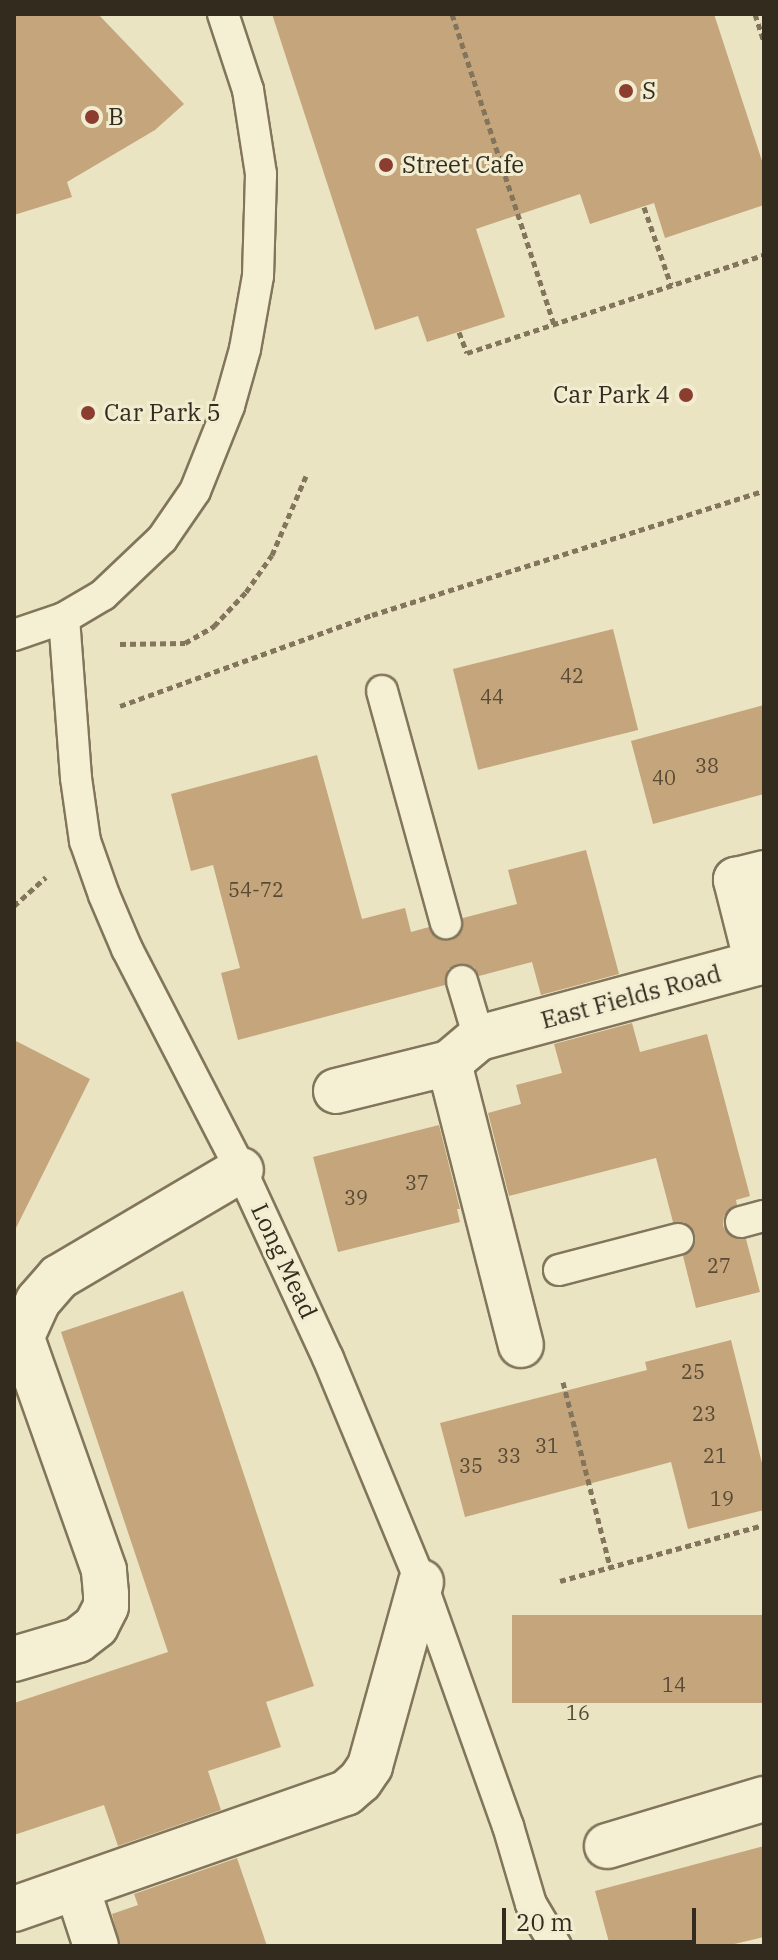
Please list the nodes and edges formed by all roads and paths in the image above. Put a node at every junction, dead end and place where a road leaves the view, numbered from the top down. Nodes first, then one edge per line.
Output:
1 (223, 14) edge
2 (452, 14) edge
3 (755, 14) edge
4 (764, 41) edge
5 (644, 207) dead end
6 (764, 255) edge
7 (671, 285) junction
8 (554, 324) junction
9 (459, 332) dead end
10 (306, 476) dead end
11 (764, 491) edge
12 (66, 630) junction
13 (14, 635) edge
14 (382, 691) dead end
15 (74, 723) junction
16 (764, 873) edge
17 (446, 923) dead end
18 (761, 975) edge
19 (462, 981) dead end
20 (464, 1050) junction
21 (336, 1091) dead end
22 (241, 1170) junction
23 (678, 1239) dead end
24 (559, 1270) dead end
25 (521, 1345) joint
26 (18, 1346) edge
27 (764, 1525) edge
28 (610, 1567) junction
29 (560, 1581) dead end
30 (421, 1582) junction
31 (14, 1659) edge
32 (764, 1799) edge
33 (607, 1846) dead end
34 (77, 1888) junction
35 (531, 1904) junction
36 (14, 1909) edge
37 (96, 1946) edge
38 (526, 1946) edge
39 (556, 1946) edge

1 - 12 lane
2 - 8 path
3 - 4 path
5 - 7 path
6 - 7 path
7 - 8 path
8 - 9 path
10 - 12 path
11 - 15 path
12 - 13 lane
12 - 15 lane, Long Mead
14 - 17 lane
15 - 22 lane, Long Mead
16 - 18 street, East Fields Road
18 - 20 street, East Fields Road
19 - 20 lane
20 - 21 street, East Fields Road
20 - 25 street
22 - 26 street
22 - 30 lane, Long Mead
23 - 24 lane
25 - 28 path
26 - 31 street
27 - 28 path
28 - 29 path
30 - 34 street
30 - 35 lane, Long Mead
32 - 33 street
34 - 36 street
34 - 37 street
35 - 38 lane, Long Mead
35 - 39 lane, Long Mead

